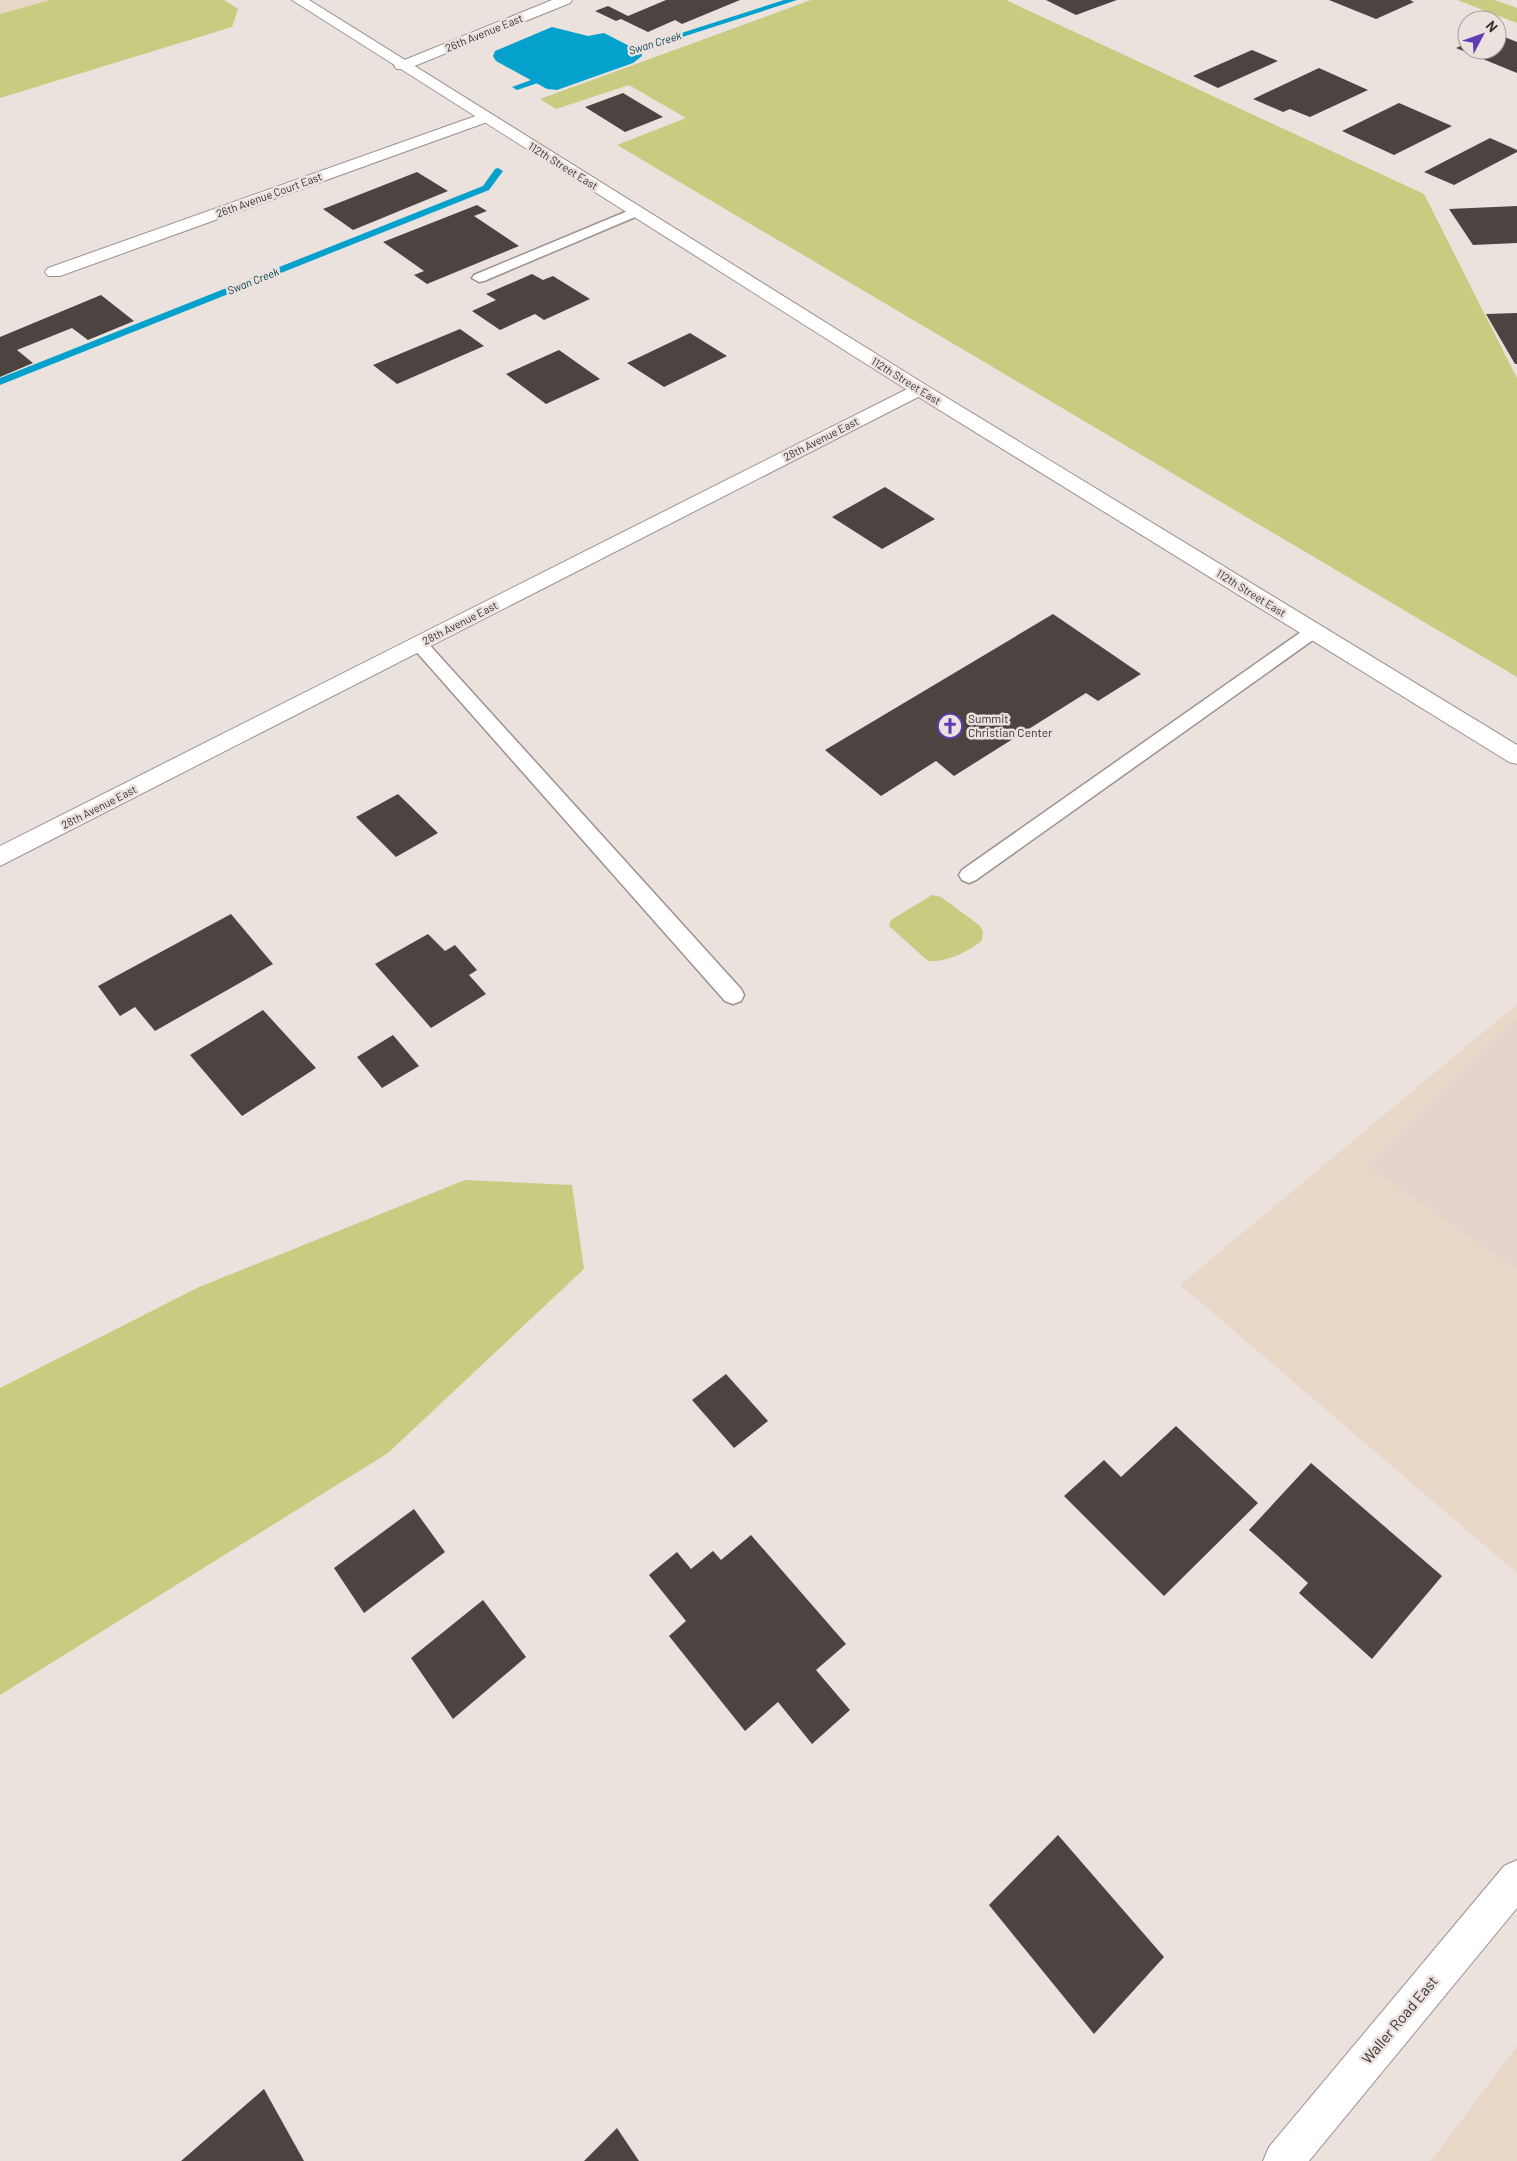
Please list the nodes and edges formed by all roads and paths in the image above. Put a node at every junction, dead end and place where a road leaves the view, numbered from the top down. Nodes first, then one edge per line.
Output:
1 (299, 0) edge
2 (565, 0) edge
3 (402, 66) junction
4 (484, 118) junction
5 (635, 212) junction
6 (54, 272) dead end
7 (479, 278) dead end
8 (919, 389) junction
9 (1314, 631) junction
10 (419, 644) junction
11 (1517, 756) edge
12 (0, 857) edge
13 (969, 875) dead end
14 (733, 995) dead end
15 (1517, 1879) edge
16 (1283, 2161) edge

1 - 3 street, 112th Street East
2 - 3 street, 26th Avenue East
3 - 4 street, 112th Street East
4 - 5 street, 112th Street East
4 - 6 street, 26th Avenue Court East
5 - 7 lane
5 - 8 street, 112th Street East
8 - 9 street, 112th Street East
8 - 10 street, 28th Avenue East
9 - 11 street, 112th Street East
9 - 13 lane
10 - 12 street, 28th Avenue East
10 - 14 lane
15 - 16 street, Waller Road East

